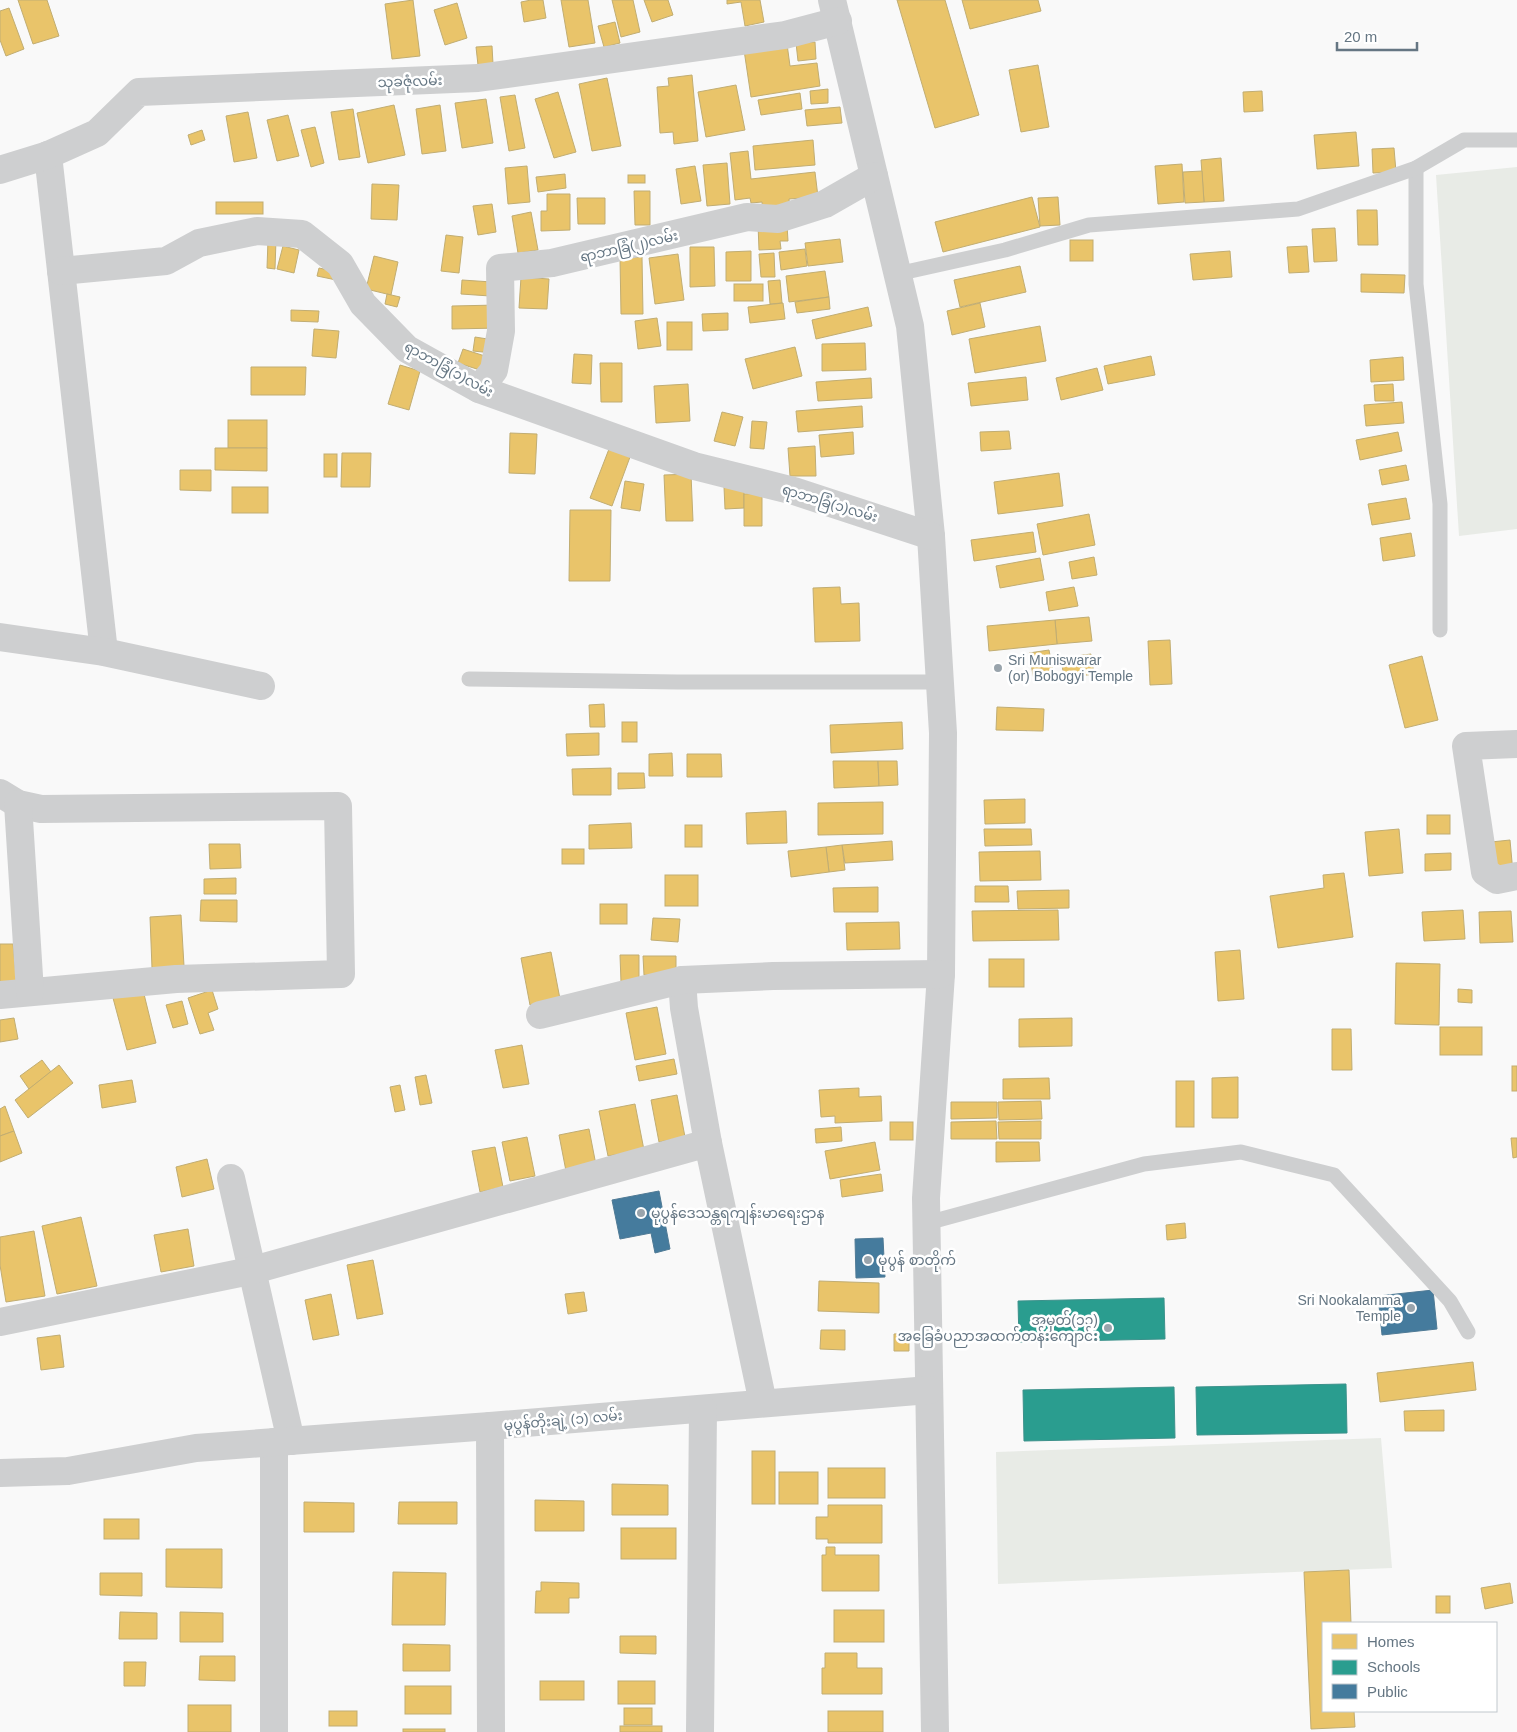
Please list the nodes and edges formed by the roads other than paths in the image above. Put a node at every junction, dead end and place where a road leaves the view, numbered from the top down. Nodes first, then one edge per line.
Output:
1 (835, 11) edge
2 (1517, 140) edge
3 (48, 155) junction
4 (1416, 168) junction
5 (0, 170) edge
6 (874, 176) junction
7 (62, 271) junction
8 (897, 274) junction
9 (479, 389) junction
10 (931, 536) junction
11 (1440, 630) dead end
12 (0, 637) edge
13 (104, 652) junction
14 (469, 679) dead end
15 (940, 682) junction
16 (261, 686) dead end
17 (1517, 744) edge
18 (9, 799) edge
19 (1517, 876) edge
20 (941, 974) junction
21 (682, 980) junction
22 (30, 992) junction
23 (0, 995) edge
24 (540, 1015) dead end
25 (708, 1143) junction
26 (230, 1178) dead end
27 (927, 1222) junction
28 (250, 1271) junction
29 (0, 1322) edge
30 (1468, 1332) dead end
31 (929, 1390) junction
32 (763, 1403) junction
33 (703, 1409) junction
34 (490, 1426) junction
35 (282, 1442) junction
36 (0, 1473) edge
37 (274, 1732) edge
38 (491, 1732) edge
39 (700, 1732) edge
40 (935, 1732) edge

1 - 3 street, သုခဇုံလမ်း
1 - 6 street
2 - 4 lane
3 - 5 street, သုခဇုံလမ်း
3 - 7 street
4 - 8 lane
4 - 11 lane
6 - 8 street
6 - 9 street, ရာဘာခြံ(၂)လမ်း
7 - 9 street, ရာဘာခြံ(၁)လမ်း
7 - 13 street
8 - 10 street
9 - 10 street, ရာဘာခြံ(၁)လမ်း
10 - 15 street
12 - 13 street
13 - 16 street
14 - 15 lane
15 - 20 street
17 - 19 street
18 - 22 street
18 - 22 street
20 - 21 street
20 - 27 street
21 - 24 street
21 - 25 street
22 - 23 street
25 - 28 street
25 - 32 street
26 - 28 street
27 - 30 lane
27 - 31 street
28 - 29 street
28 - 35 street
31 - 32 street, မုပွန်တိုးချဲ့ (၁) လမ်း
31 - 40 street
32 - 33 street, မုပွန်တိုးချဲ့ (၁) လမ်း
33 - 34 street, မုပွန်တိုးချဲ့ (၁) လမ်း
33 - 39 street
34 - 35 street, မုပွန်တိုးချဲ့ (၁) လမ်း
34 - 38 street
35 - 36 street, မုပွန်တိုးချဲ့ (၁) လမ်း
35 - 37 street

